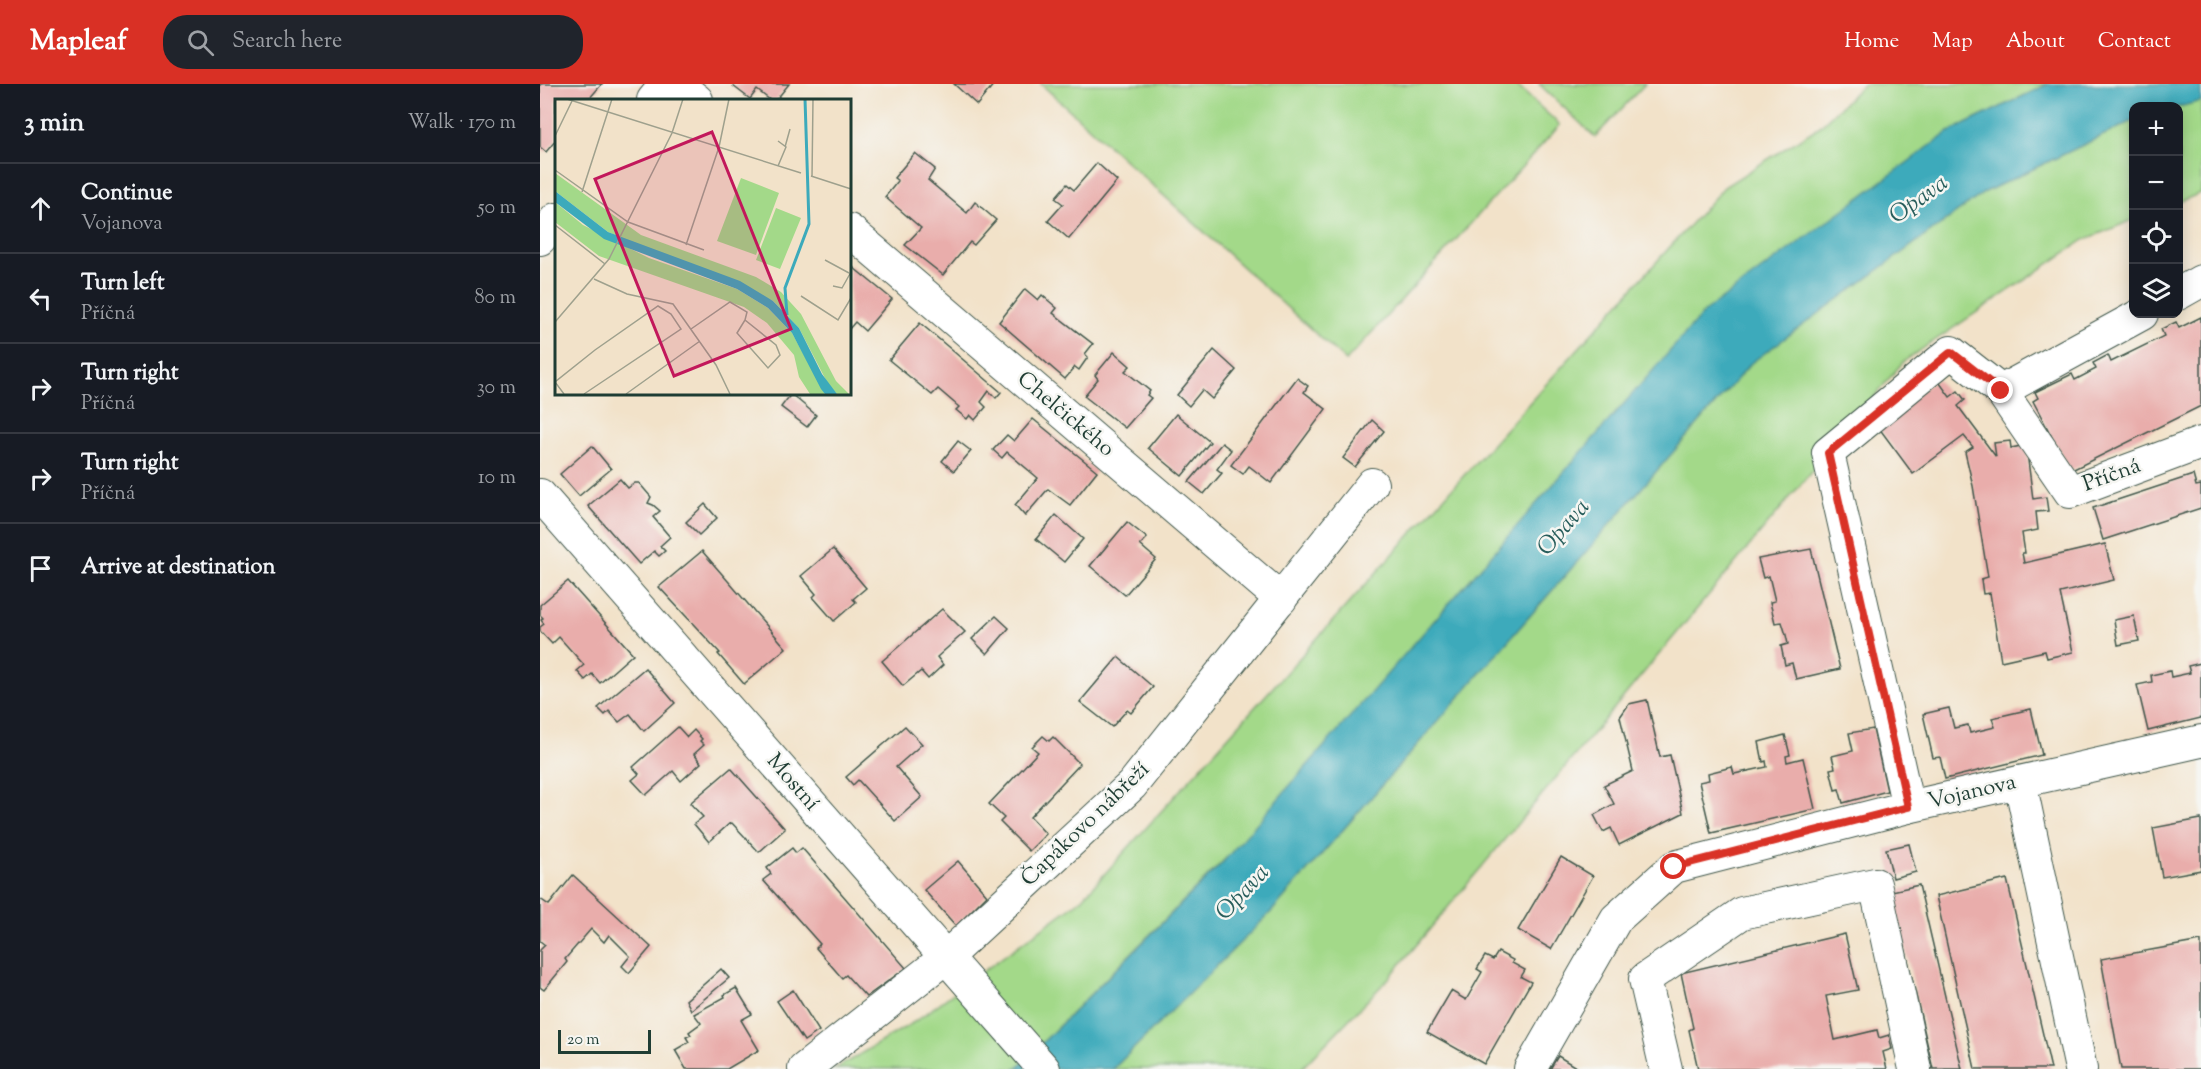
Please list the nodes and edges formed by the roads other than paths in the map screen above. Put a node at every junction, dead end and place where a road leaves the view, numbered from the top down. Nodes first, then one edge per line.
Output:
1 (666, 84) edge
2 (677, 84) edge
3 (654, 99) edge
4 (696, 99) edge
5 (555, 220) edge
6 (850, 232) edge
7 (540, 239) edge
8 (2201, 281) edge
9 (2183, 291) edge
10 (2135, 318) edge
11 (2001, 391) junction
12 (2201, 443) edge
13 (1372, 484) dead end
14 (540, 495) edge
15 (1281, 599) junction
16 (2201, 741) edge
17 (2020, 782) junction
18 (1908, 807) junction
19 (945, 958) junction
20 (804, 1069) edge
21 (1044, 1069) edge
22 (1530, 1069) edge
23 (1666, 1069) edge
24 (1915, 1069) edge
25 (2081, 1069) edge

1 - 3 street
2 - 4 street
5 - 7 street
6 - 15 street, Chelčického
8 - 9 street
10 - 11 street
11 - 12 street, Příčná
11 - 18 street, Příčná
13 - 15 street, Čapákovo nábřeží
14 - 19 street, Mostní
15 - 19 street, Čapákovo nábřeží
16 - 17 street, Vojanova
17 - 18 street, Vojanova
17 - 25 street
18 - 22 street, Vojanova
19 - 20 street, Čapákovo nábřeží
19 - 21 street, Mostní
23 - 24 street

